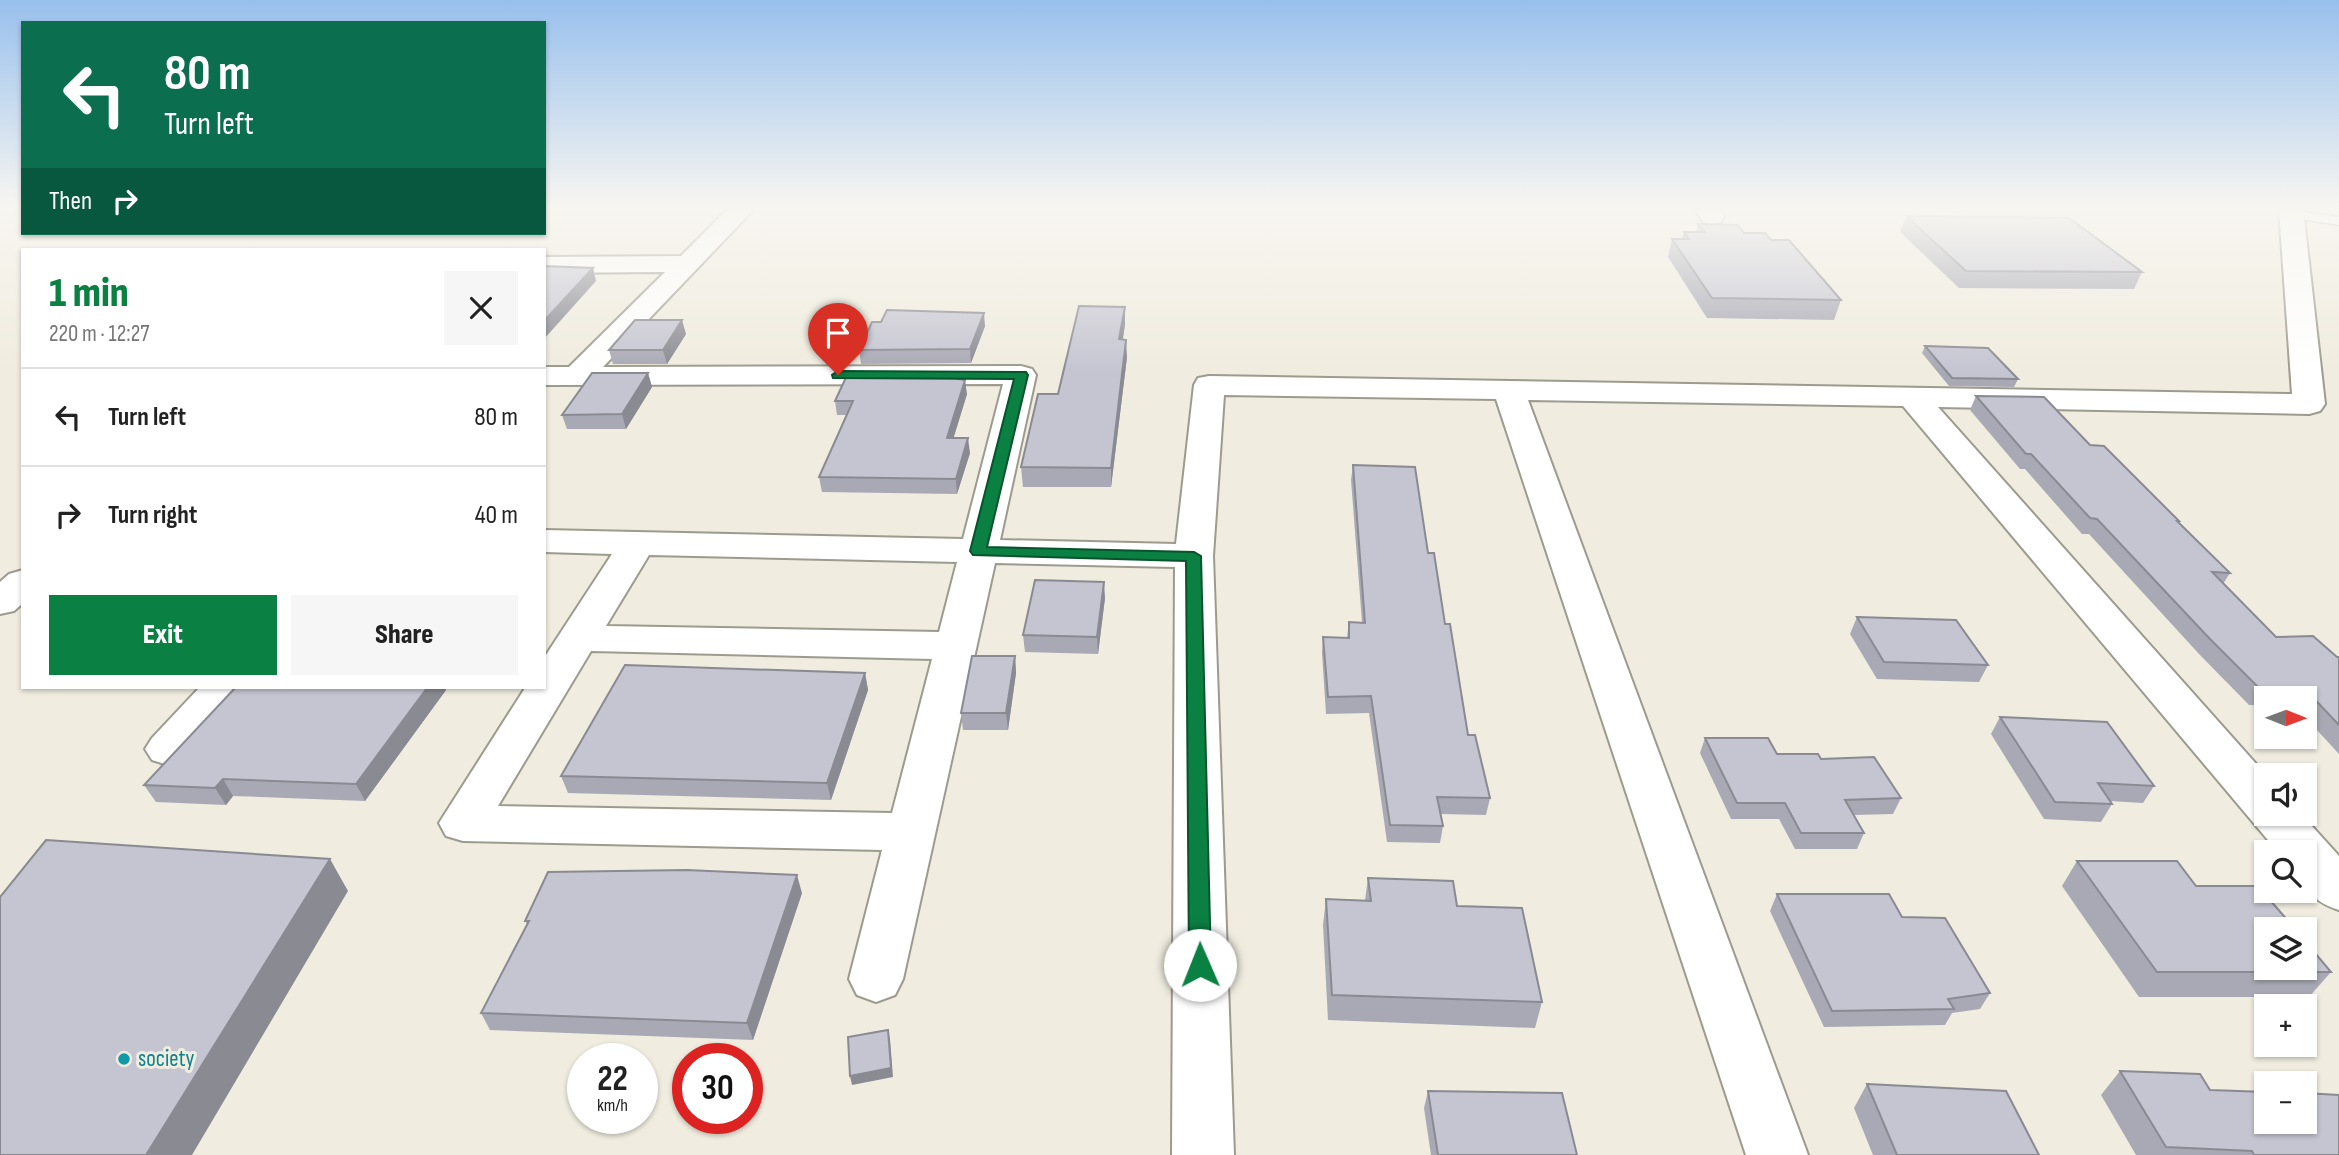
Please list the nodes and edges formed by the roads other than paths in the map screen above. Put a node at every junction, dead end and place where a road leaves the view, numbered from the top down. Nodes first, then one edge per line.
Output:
1 (2301, 263) edge
2 (688, 264) joint
3 (546, 265) edge
4 (561, 376) edge
5 (1509, 390) junction
6 (1912, 397) junction
7 (2324, 404) edge
8 (546, 541) edge
9 (636, 545) junction
10 (978, 551) junction
11 (1194, 556) junction
12 (21, 584) edge
13 (0, 602) edge
14 (578, 638) junction
15 (956, 646) junction
16 (222, 689) edge
17 (168, 749) dead end
18 (2254, 792) edge
19 (2283, 826) edge
20 (911, 832) junction
21 (2339, 890) edge
22 (876, 979) dead end
23 (1203, 1155) edge
24 (1777, 1155) edge

1 - 7 street
2 - 3 street
2 - 4 street
4 - 10 street
5 - 6 street
5 - 11 street
5 - 24 street
6 - 7 street
6 - 18 street
8 - 9 street
9 - 10 street
9 - 14 street
10 - 11 street
10 - 15 street
11 - 23 street
12 - 13 street
14 - 15 street
14 - 20 street
15 - 20 street
16 - 17 street
19 - 21 street
20 - 22 street

